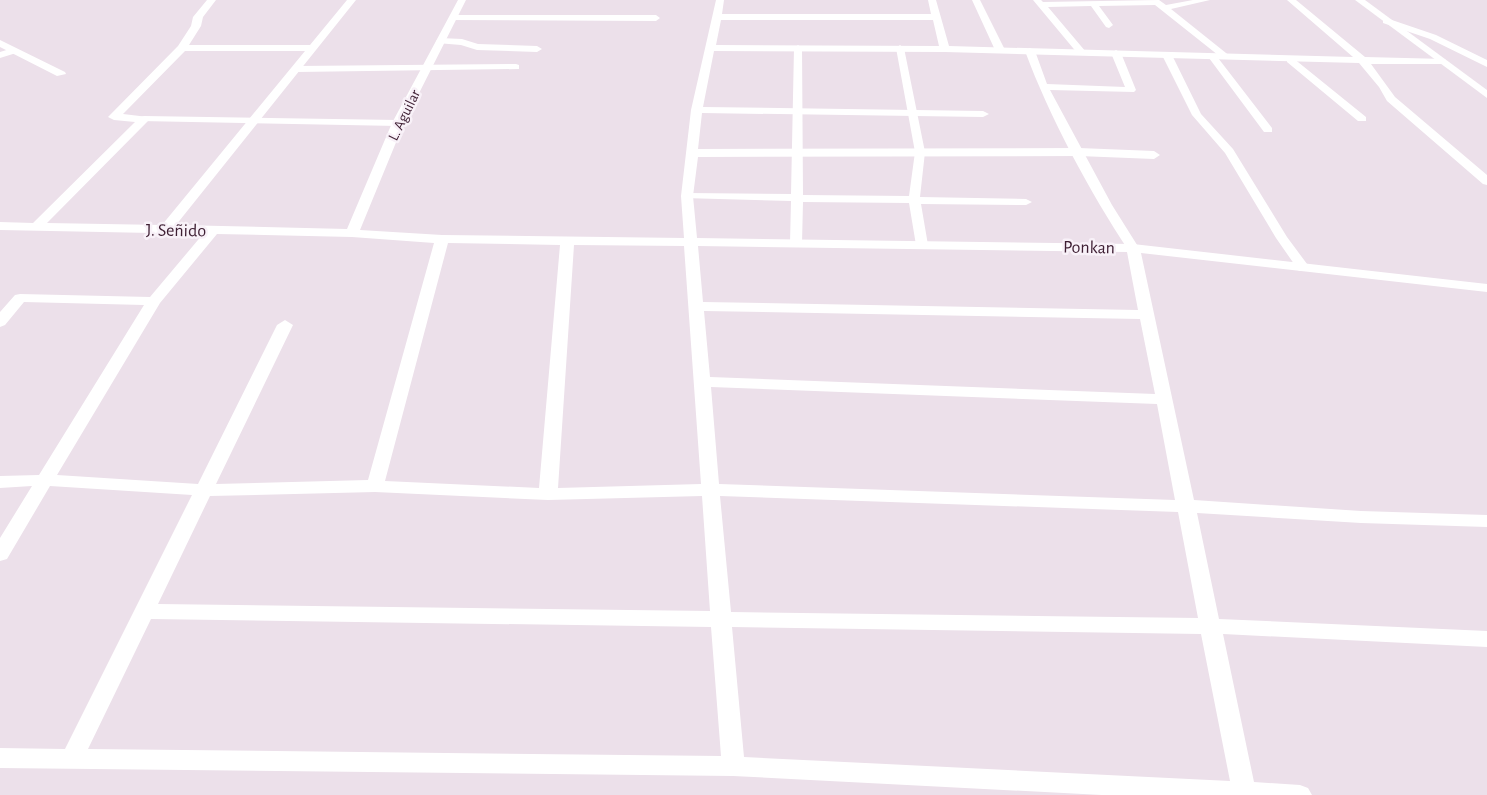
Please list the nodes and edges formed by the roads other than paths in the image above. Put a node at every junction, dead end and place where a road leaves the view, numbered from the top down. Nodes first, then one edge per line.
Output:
1 (212, 0) edge
2 (352, 0) edge
3 (462, 0) edge
4 (720, 0) edge
5 (932, 0) edge
6 (976, 0) edge
7 (1206, 0) edge
8 (1291, 0) edge
9 (1359, 0) edge
10 (1093, 2) edge
11 (1039, 3) edge
12 (1158, 3) edge
13 (716, 17) junction
14 (937, 17) junction
15 (453, 18) junction
16 (656, 18) dead end
17 (1386, 21) junction
18 (1109, 25) dead end
19 (440, 41) junction
20 (0, 44) edge
21 (182, 48) junction
22 (315, 48) junction
23 (709, 48) junction
24 (798, 48) junction
25 (900, 48) junction
26 (537, 49) dead end
27 (945, 49) junction
28 (1000, 50) junction
29 (13, 51) junction
30 (1030, 51) junction
31 (1081, 52) junction
32 (1116, 53) junction
33 (0, 55) edge
34 (1167, 55) junction
35 (1212, 56) junction
36 (1226, 57) junction
37 (1290, 60) junction
38 (1362, 61) junction
39 (1441, 61) junction
40 (1487, 64) edge
41 (516, 67) dead end
42 (297, 69) junction
43 (426, 69) junction
44 (61, 74) dead end
45 (1043, 87) junction
46 (1487, 95) edge
47 (697, 110) junction
48 (795, 112) junction
49 (912, 114) junction
50 (983, 114) dead end
51 (144, 119) junction
52 (1362, 119) dead end
53 (253, 121) junction
54 (398, 123) junction
55 (1268, 130) dead end
56 (920, 152) junction
57 (1079, 152) junction
58 (692, 153) junction
59 (798, 153) junction
60 (1154, 154) dead end
61 (1487, 181) edge
62 (687, 196) junction
63 (798, 197) junction
64 (914, 199) junction
65 (1026, 202) dead end
66 (0, 226) edge
67 (35, 228) junction
68 (165, 230) junction
69 (213, 231) junction
70 (352, 233) junction
71 (442, 239) junction
72 (567, 241) junction
73 (689, 242) junction
74 (796, 243) junction
75 (922, 245) junction
76 (1133, 248) junction
77 (1304, 268) junction
78 (1487, 288) edge
79 (154, 301) junction
80 (695, 306) junction
81 (1146, 315) junction
82 (0, 322) edge
83 (285, 325) dead end
84 (701, 382) junction
85 (1164, 399) junction
86 (47, 480) junction
87 (0, 482) edge
88 (375, 486) junction
89 (205, 490) junction
90 (710, 490) junction
91 (548, 494) junction
92 (1186, 506) junction
93 (1487, 521) edge
94 (0, 554) edge
95 (144, 611) junction
96 (721, 619) junction
97 (1211, 626) junction
98 (1487, 639) edge
99 (0, 758) edge
100 (73, 758) junction
101 (734, 766) junction
102 (1245, 793) edge
103 (1300, 795) edge

1 - 21 street
2 - 22 street
3 - 15 street, L. Aguilar
4 - 13 street
5 - 14 street
6 - 28 lane
7 - 12 lane
8 - 38 street
9 - 17 street
10 - 11 lane
10 - 12 lane
10 - 18 lane
11 - 31 lane
12 - 36 lane
13 - 14 street
13 - 23 street
14 - 27 street
15 - 16 lane
15 - 19 street, L. Aguilar
17 - 39 street
17 - 40 street
19 - 26 lane
19 - 43 street, L. Aguilar
20 - 29 street
21 - 22 street
21 - 51 street
22 - 42 street
23 - 24 street
23 - 47 street
24 - 25 street
24 - 48 lane
25 - 27 street
25 - 49 lane
27 - 28 street
28 - 30 street
29 - 33 lane
29 - 44 street
30 - 31 street
30 - 45 lane
31 - 32 street
32 - 34 street
32 - 45 lane
34 - 35 street
34 - 77 lane
35 - 36 street
35 - 55 lane
36 - 37 street
37 - 38 street
37 - 52 lane
38 - 39 street
38 - 61 street
39 - 46 street
41 - 43 lane
42 - 43 lane
42 - 53 street
43 - 54 street, L. Aguilar
45 - 57 lane
47 - 48 street
47 - 58 street
48 - 49 street
48 - 59 lane
49 - 50 street
49 - 56 lane
51 - 53 lane
51 - 67 street
53 - 54 lane
53 - 68 street
54 - 70 street, L. Aguilar
56 - 57 street
56 - 59 street
56 - 64 lane
57 - 60 street
57 - 76 lane
58 - 59 street
58 - 62 street
59 - 63 lane
62 - 63 lane
62 - 73 street
63 - 64 lane
63 - 74 lane
64 - 65 lane
64 - 75 lane
66 - 67 street, J. Señido
67 - 68 street, J. Señido
68 - 69 street, J. Señido
69 - 70 street, J. Señido
69 - 79 street
70 - 71 street, J. Señido
71 - 72 street, J. Señido
71 - 88 street
72 - 73 street, Ponkan
72 - 91 street
73 - 74 street, Ponkan
73 - 80 street
74 - 75 street, Ponkan
75 - 76 street, Ponkan
76 - 77 street, Ponkan
76 - 81 street
77 - 78 street, Ponkan
79 - 82 street
79 - 86 street
80 - 81 street
80 - 84 street
81 - 85 street
83 - 89 street
84 - 85 street
84 - 90 street
85 - 92 street
86 - 87 street
86 - 89 street
86 - 94 street
88 - 89 street
88 - 91 street
89 - 95 street
90 - 91 street
90 - 92 street
90 - 96 street
92 - 93 street
92 - 97 street
95 - 96 street
95 - 100 street
96 - 97 street
96 - 101 street
97 - 98 street
97 - 102 street
99 - 100 street
100 - 101 street
101 - 102 street
102 - 103 street

